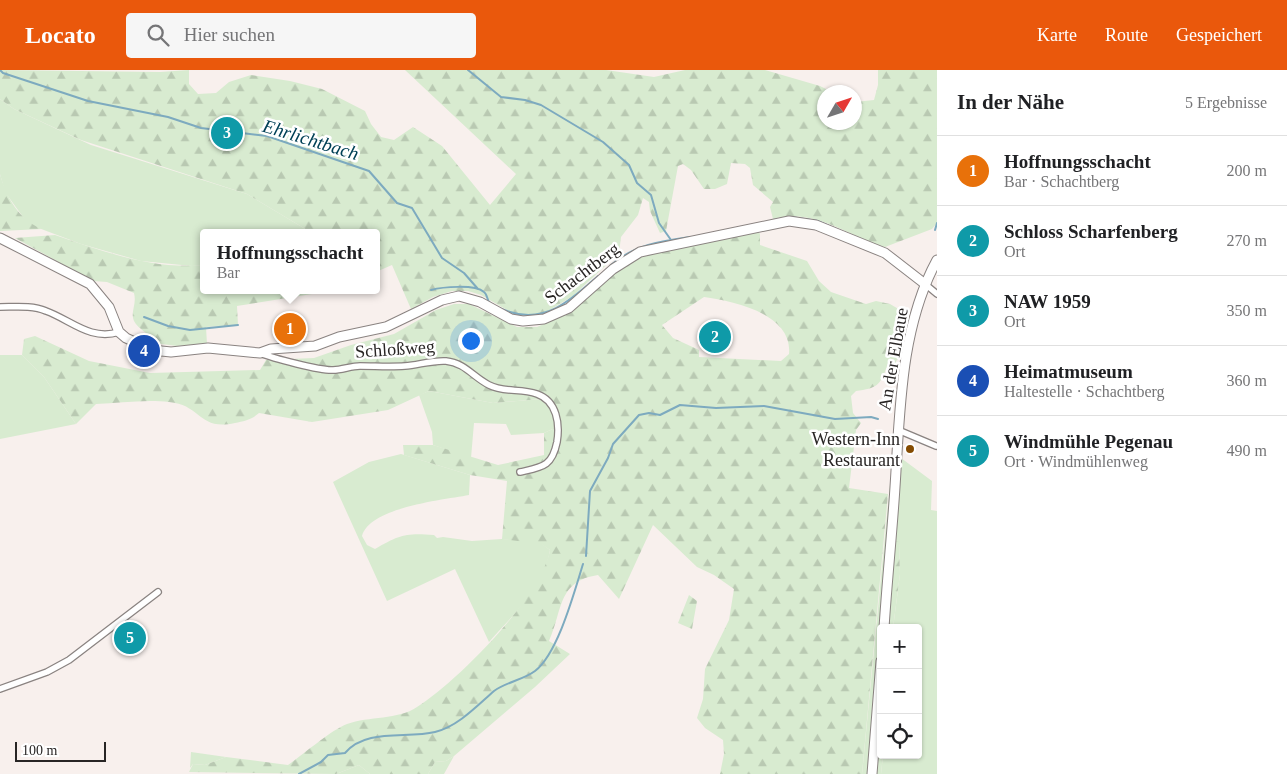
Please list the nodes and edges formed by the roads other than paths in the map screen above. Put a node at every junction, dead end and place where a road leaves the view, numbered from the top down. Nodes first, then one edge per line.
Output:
1 (0, 238) edge
2 (937, 260) edge
3 (926, 281) junction
4 (937, 294) edge
5 (0, 307) edge
6 (119, 332) junction
7 (260, 353) junction
8 (898, 430) junction
9 (936, 446) edge
10 (520, 472) dead end
11 (158, 592) dead end
12 (884, 624) edge
13 (880, 669) edge
14 (0, 689) edge
15 (872, 774) edge

1 - 6 street
2 - 3 street, An der Elbaue
3 - 4 street
3 - 7 street, Schachtberg
3 - 8 street, An der Elbaue
5 - 6 street
6 - 7 street, Schachtberg
7 - 10 street, Schloßweg
8 - 9 street
8 - 12 street, An der Elbaue
11 - 14 street
13 - 15 street

